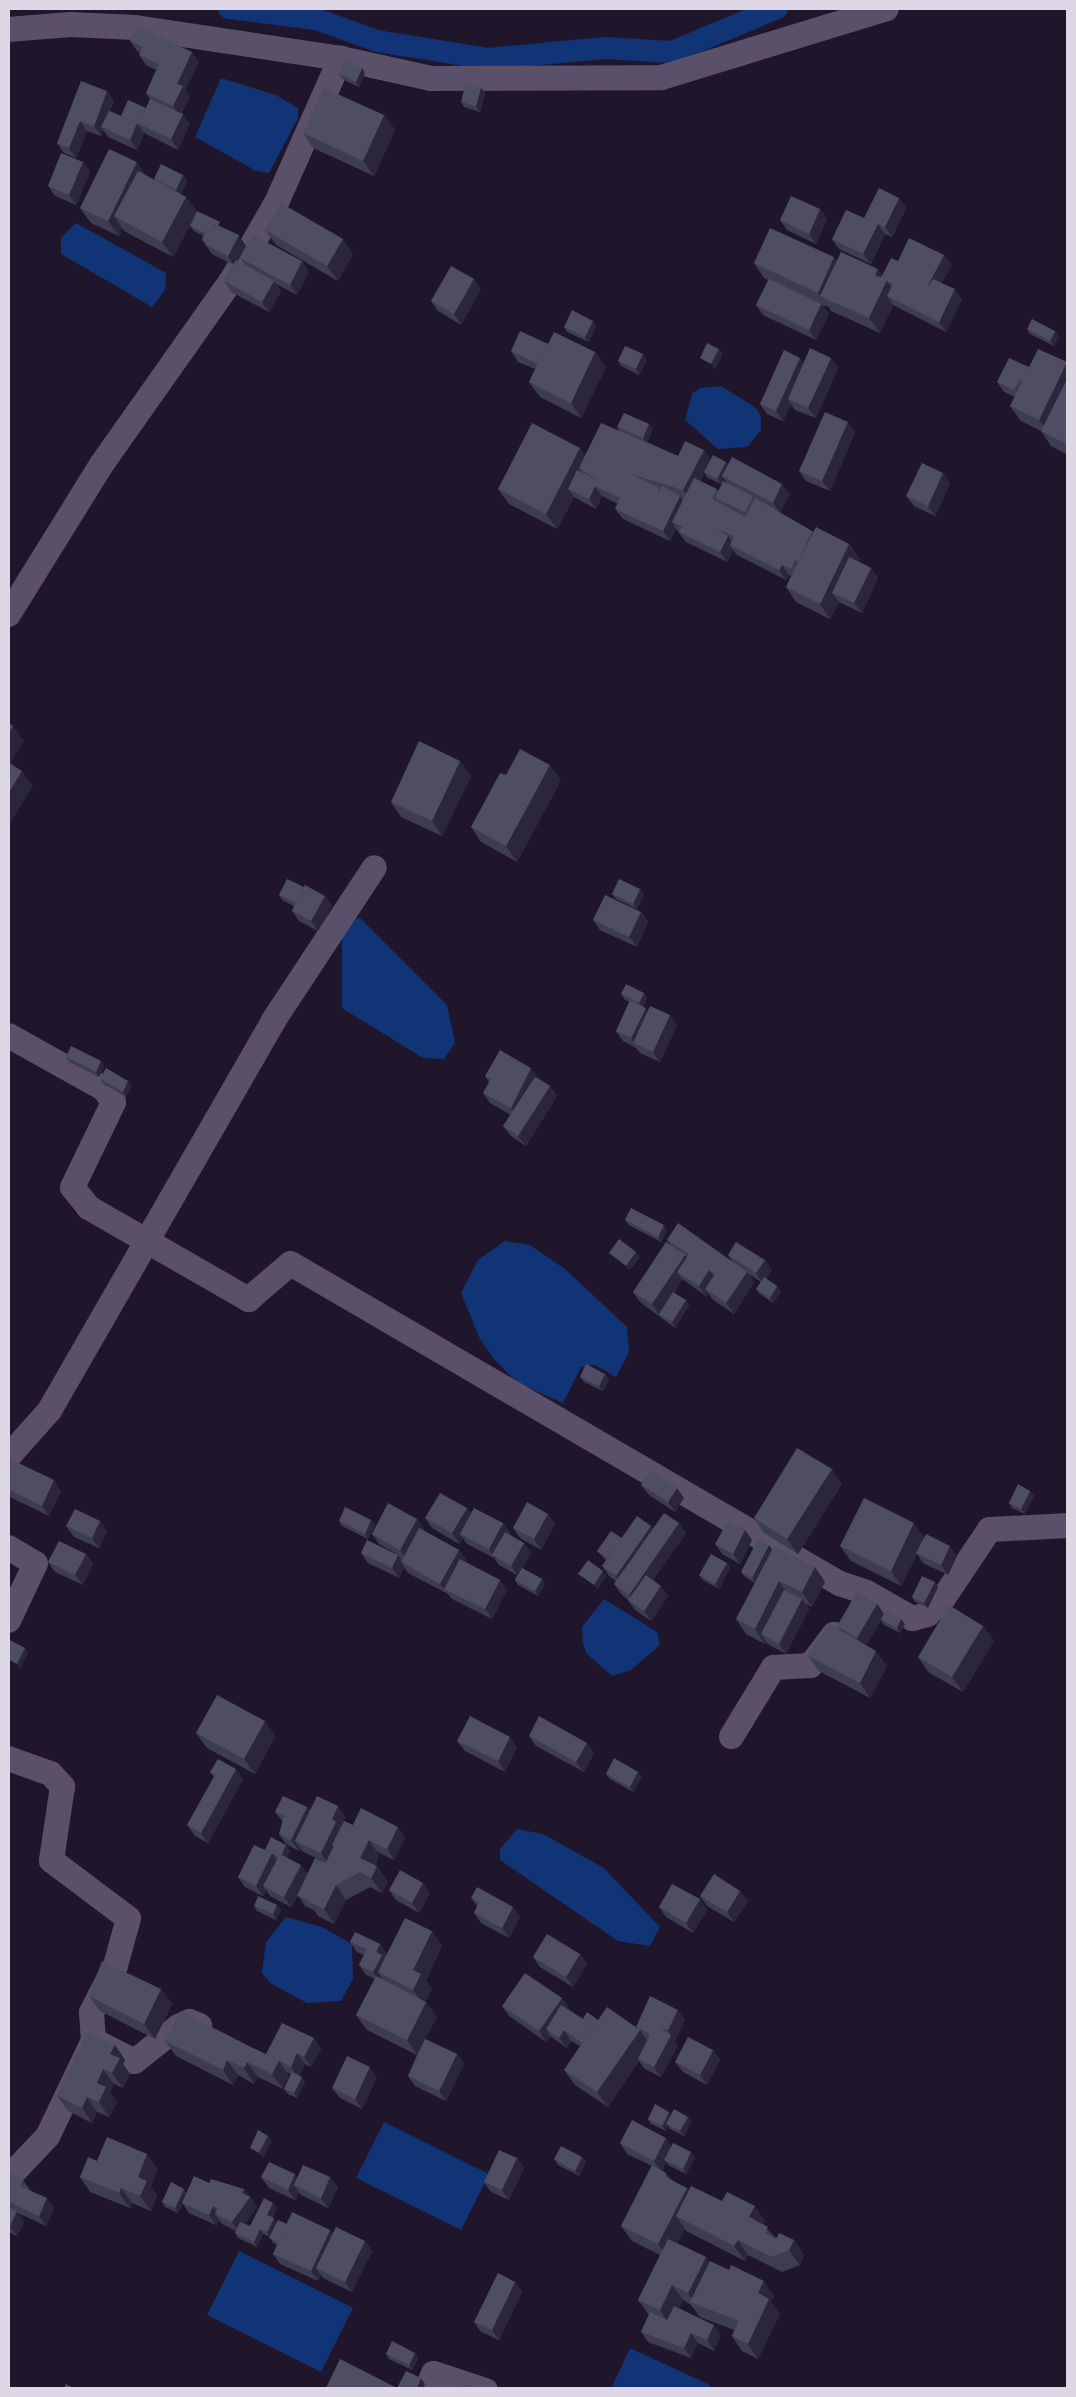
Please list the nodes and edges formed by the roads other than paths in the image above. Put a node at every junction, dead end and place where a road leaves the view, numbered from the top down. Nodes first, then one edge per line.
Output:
1 (886, 8) edge
2 (8, 29) edge
3 (340, 58) junction
4 (8, 614) edge
5 (374, 867) dead end
6 (8, 1035) edge
7 (143, 1239) junction
8 (8, 1456) edge
9 (1068, 1525) edge
10 (8, 1547) edge
11 (858, 1591) junction
12 (8, 1620) edge
13 (731, 1736) dead end
14 (8, 1758) edge
15 (218, 2033) edge
16 (93, 2040) junction
17 (8, 2176) edge
18 (426, 2390) edge
19 (485, 2390) edge

1 - 3 street
2 - 3 street
3 - 4 street
5 - 7 street
6 - 7 street
7 - 8 street
7 - 11 street
9 - 11 street
10 - 12 street
11 - 13 street
14 - 16 street
15 - 16 street
16 - 17 street
18 - 19 street

